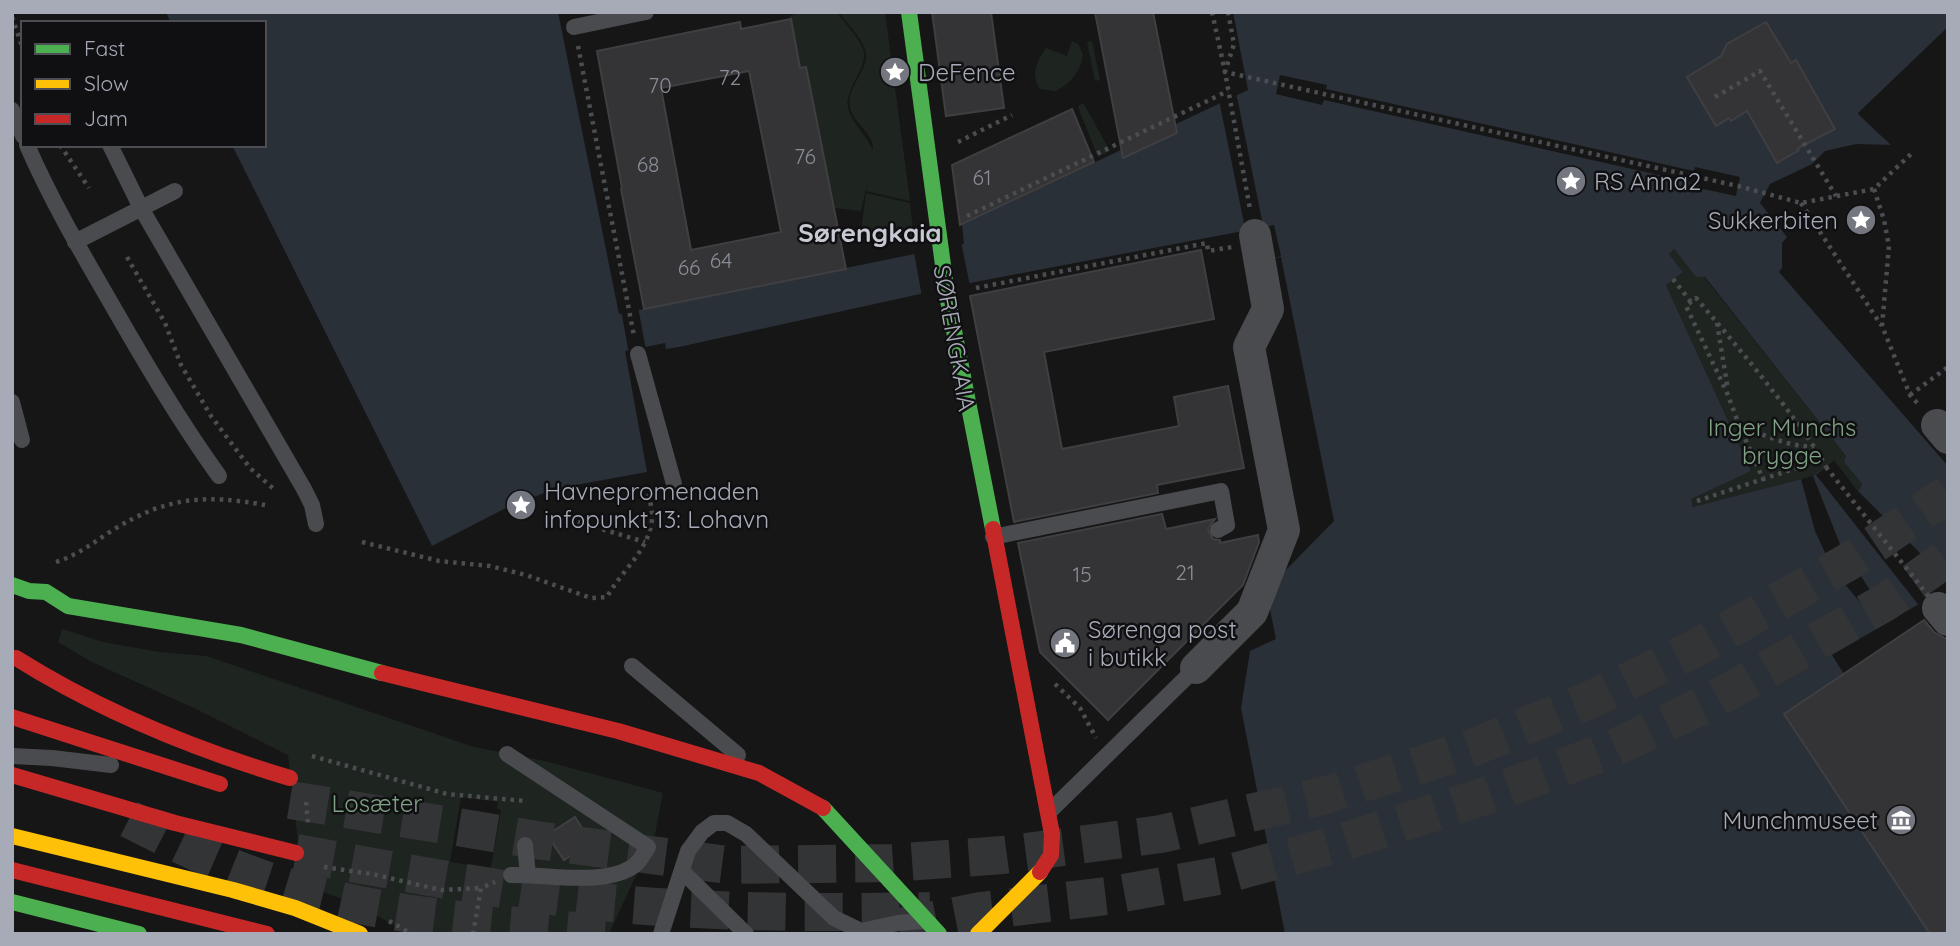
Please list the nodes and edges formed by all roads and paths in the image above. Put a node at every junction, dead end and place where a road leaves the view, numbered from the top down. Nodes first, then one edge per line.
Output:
1 (646, 12) edge
2 (909, 12) edge
3 (1212, 12) edge
4 (1228, 12) edge
5 (12, 17) edge
6 (574, 27) joint
7 (21, 43) edge
8 (1225, 72) junction
9 (1228, 91) junction
10 (1715, 97) dead end
11 (12, 110) edge
12 (1012, 115) dead end
13 (21, 131) edge
14 (956, 143) dead end
15 (28, 147) edge
16 (61, 147) edge
17 (111, 147) edge
18 (1911, 154) dead end
19 (89, 188) dead end
20 (1874, 189) junction
21 (175, 191) dead end
22 (1836, 196) junction
23 (1801, 203) junction
24 (141, 208) junction
25 (977, 212) dead end
26 (1256, 239) junction
27 (75, 242) junction
28 (127, 257) dead end
29 (1674, 279) dead end
30 (977, 288) dead end
31 (1691, 302) junction
32 (1717, 323) junction
33 (1882, 326) junction
34 (638, 354) joint
35 (1948, 367) edge
36 (1728, 395) junction
37 (1910, 395) junction
38 (12, 402) edge
39 (1739, 425) junction
40 (1942, 432) edge
41 (22, 440) dead end
42 (1814, 446) junction
43 (1822, 460) junction
44 (219, 476) dead end
45 (1763, 479) junction
46 (674, 484) joint
47 (276, 491) dead end
48 (1697, 501) dead end
49 (265, 505) dead end
50 (578, 522) dead end
51 (316, 524) dead end
52 (1218, 530) dead end
53 (993, 537) junction
54 (362, 542) dead end
55 (645, 542) junction
56 (50, 565) dead end
57 (12, 585) edge
58 (1939, 609) edge
59 (16, 657) dead end
60 (632, 666) dead end
61 (1196, 668) joint
62 (1053, 682) dead end
63 (12, 717) edge
64 (507, 754) dead end
65 (12, 756) edge
66 (1106, 756) junction
67 (335, 763) dead end
68 (176, 770) junction
69 (759, 773) junction
70 (12, 775) edge
71 (289, 778) dead end
72 (235, 789) dead end
73 (526, 801) dead end
74 (1048, 813) junction
75 (12, 836) edge
76 (525, 845) dead end
77 (296, 853) tunnel mouth
78 (322, 867) dead end
79 (16, 871) edge
80 (682, 872) junction
81 (511, 875) joint
82 (528, 875) junction
83 (322, 878) dead end
84 (13, 903) edge
85 (936, 931) edge
86 (663, 933) edge
87 (139, 934) edge
88 (267, 934) edge
89 (360, 934) edge
90 (473, 934) edge
91 (746, 934) edge
92 (978, 934) edge

1 - 6 lane
2 - 53 main road, SØRENGKAIA
3 - 8 path
4 - 8 path
5 - 7 path
6 - 34 path
8 - 9 path
8 - 23 path
9 - 25 path
9 - 26 path
10 - 22 path
11 - 13 lane
12 - 14 path
15 - 27 lane
16 - 19 path
17 - 24 lane
18 - 20 path
20 - 22 path
20 - 33 path
21 - 24 lane
22 - 23 path
23 - 33 path
24 - 27 lane
24 - 51 lane
26 - 30 path
26 - 61 street
27 - 44 lane
28 - 47 path
29 - 31 path
31 - 32 path
31 - 36 path
32 - 36 path
32 - 42 path
33 - 37 path
34 - 46 lane
35 - 37 path
36 - 39 path
37 - 40 path
38 - 41 lane
39 - 42 path
39 - 45 path
42 - 43 path
43 - 45 path
43 - 58 path, bridge
45 - 48 path
46 - 55 path
49 - 56 path
50 - 55 path
52 - 53 lane
53 - 74 main road, SØRENGKAIA
54 - 55 path
57 - 69 main road
59 - 71 main road
60 - 69 lane
61 - 66 lane
62 - 66 path
63 - 68 main road
64 - 82 lane
65 - 68 lane
66 - 74 lane
67 - 73 path
68 - 72 main road
69 - 85 main road
70 - 77 main road
74 - 92 main road, SØRENGKAIA
75 - 89 main road
76 - 82 lane
78 - 83 path
79 - 88 main road
80 - 85 lane
80 - 86 lane
80 - 91 lane
81 - 82 lane
81 - 90 path
84 - 87 main road

